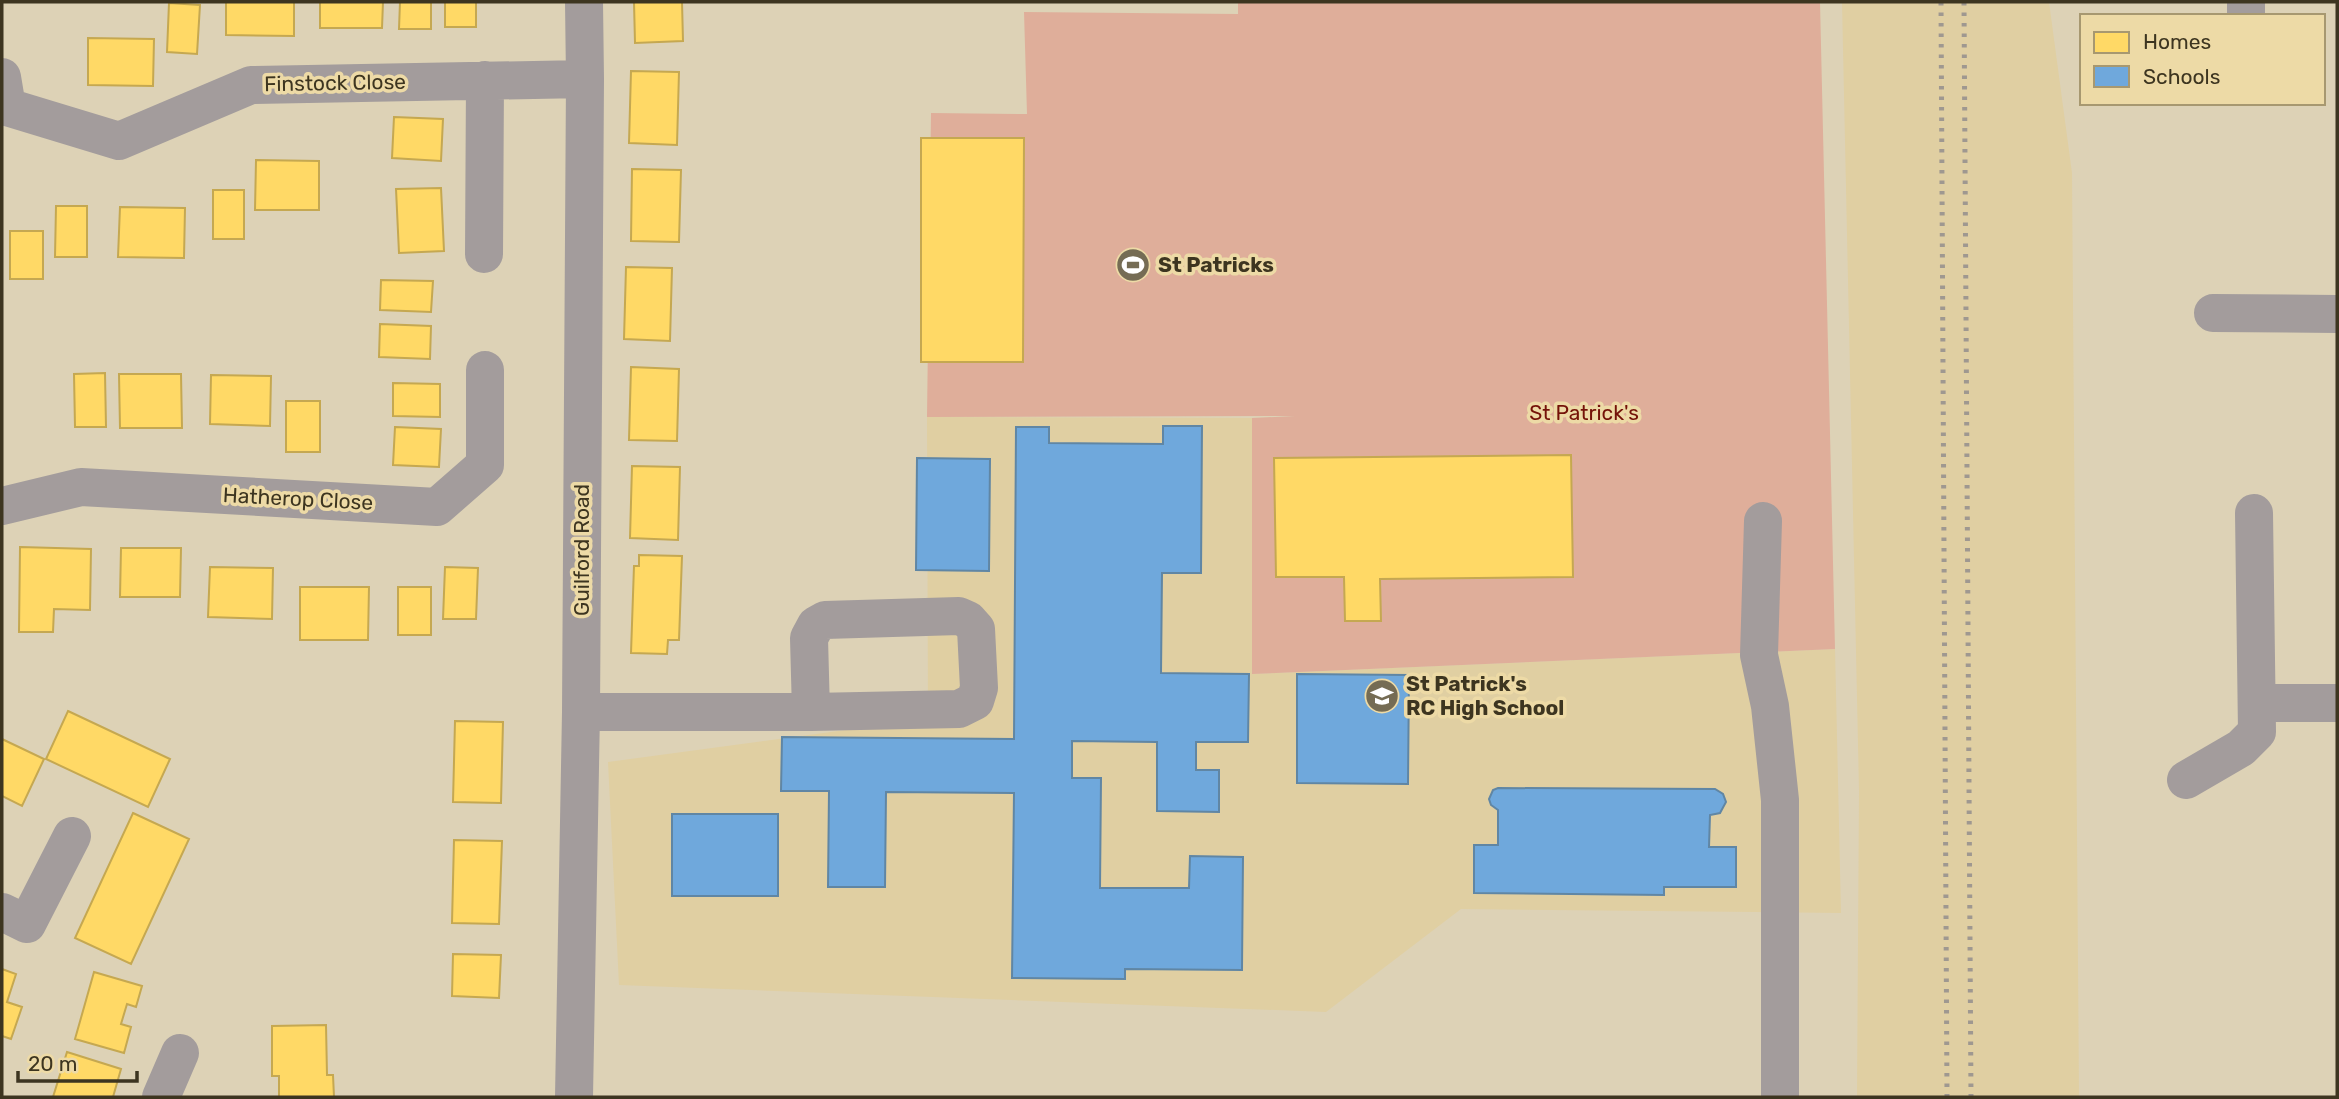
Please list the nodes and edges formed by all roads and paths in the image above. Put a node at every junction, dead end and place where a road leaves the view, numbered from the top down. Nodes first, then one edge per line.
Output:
1 (584, 2) edge
2 (585, 79) junction
3 (485, 80) junction
4 (3, 100) edge
5 (484, 254) dead end
6 (2213, 313) dead end
7 (2337, 314) edge
8 (485, 370) dead end
9 (2, 506) edge
10 (2254, 513) dead end
11 (1763, 521) dead end
12 (2257, 703) junction
13 (2337, 703) edge
14 (581, 712) junction
15 (811, 712) junction
16 (2186, 779) dead end
17 (72, 836) dead end
18 (2, 912) edge
19 (180, 1053) dead end
20 (161, 1097) edge
21 (573, 1097) edge
22 (1780, 1097) edge

1 - 2 street, Guilford Road
2 - 3 street, Finstock Close
2 - 14 street, Guilford Road
3 - 4 street, Finstock Close
3 - 5 street
6 - 7 street
8 - 9 street, Hatherop Close
10 - 12 street
11 - 22 street
12 - 13 street
12 - 16 street
14 - 15 street
14 - 21 street, Guilford Road
15 - 15 street
17 - 18 street
19 - 20 street

